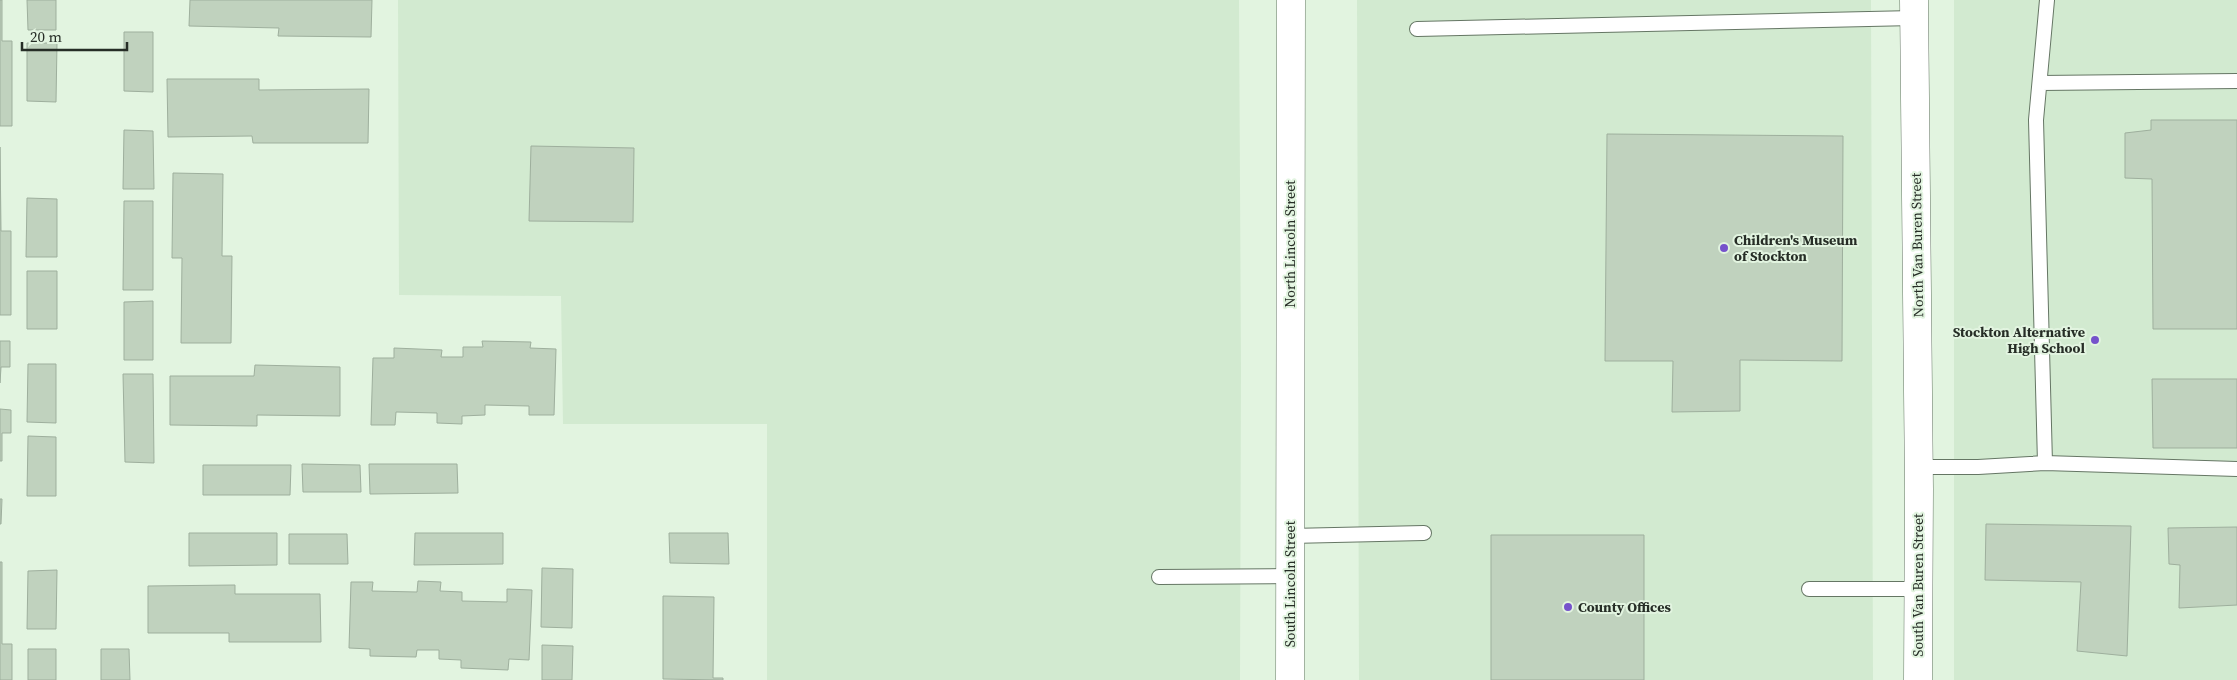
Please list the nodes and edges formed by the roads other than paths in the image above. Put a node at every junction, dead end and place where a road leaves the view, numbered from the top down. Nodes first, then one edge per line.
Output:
1 (1291, 0) edge
2 (2047, 0) edge
3 (1914, 9) edge
4 (1417, 30) dead end
5 (2237, 81) edge
6 (2040, 83) junction
7 (2045, 463) junction
8 (2237, 469) edge
9 (1919, 478) junction
10 (1290, 489) joint
11 (1424, 533) dead end
12 (1290, 536) junction
13 (1290, 576) junction
14 (1159, 578) dead end
15 (1809, 589) dead end
16 (1918, 589) junction
17 (1290, 680) edge
18 (1918, 680) edge

1 - 10 street, North Lincoln Street
2 - 6 lane
3 - 4 lane
3 - 9 street, North Van Buren Street
5 - 6 lane
6 - 7 lane
7 - 8 lane
7 - 9 lane
9 - 16 street, South Van Buren Street
10 - 12 street, South Lincoln Street
11 - 12 lane
12 - 13 street, South Lincoln Street
13 - 14 lane
13 - 17 street, South Lincoln Street
15 - 16 lane
16 - 18 street, South Van Buren Street

